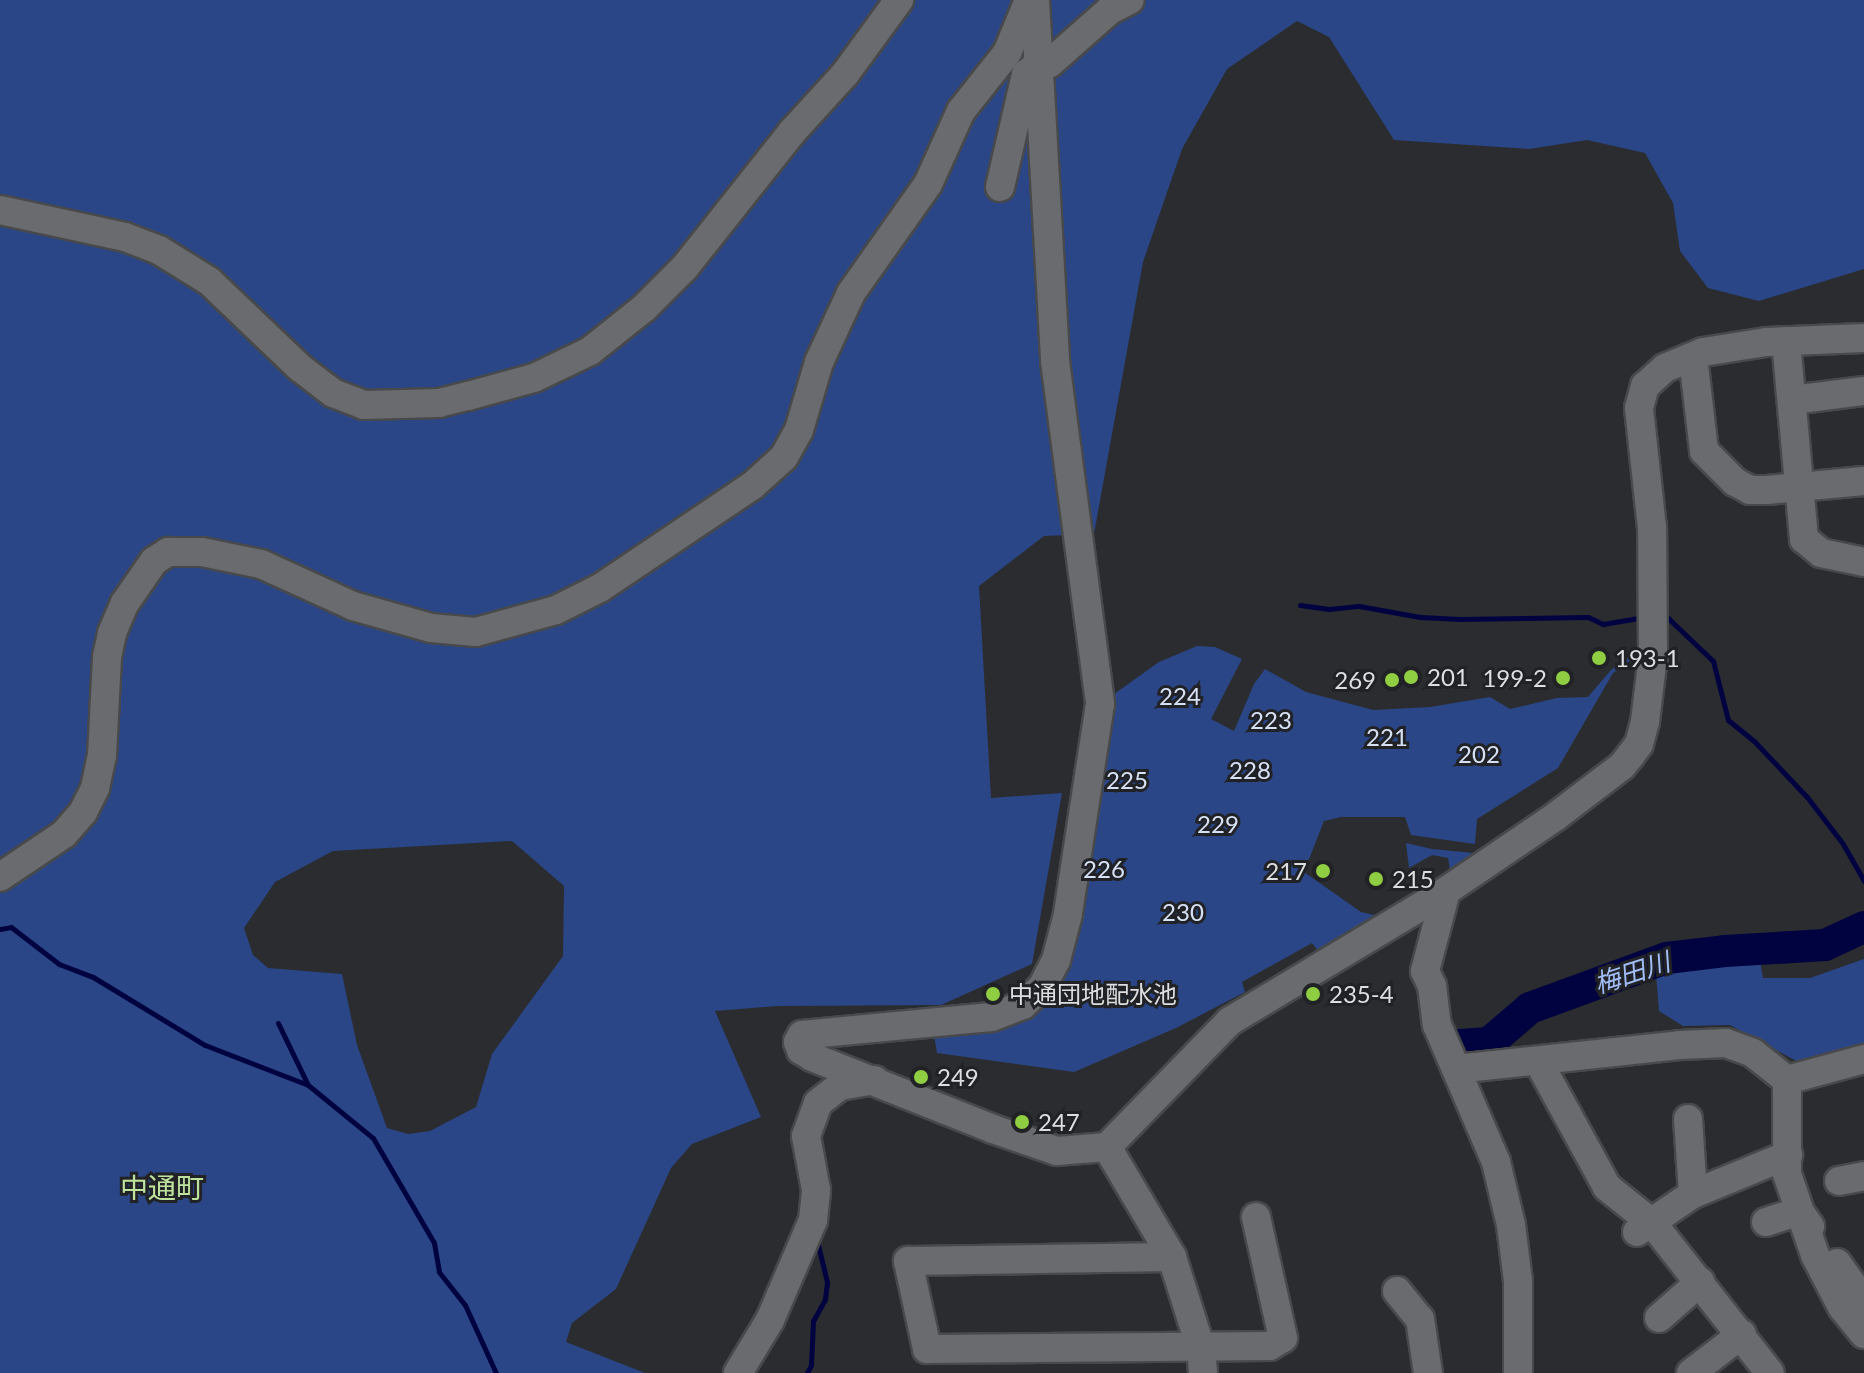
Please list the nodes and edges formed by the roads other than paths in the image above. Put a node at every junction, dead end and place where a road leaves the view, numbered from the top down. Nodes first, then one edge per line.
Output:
1 (899, 0) edge
2 (1032, 0) edge
3 (1130, 0) edge
4 (1039, 64) junction
5 (1000, 187) dead end
6 (0, 210) edge
7 (1864, 338) edge
8 (1786, 341) junction
9 (1693, 357) junction
10 (1864, 391) edge
11 (1792, 400) junction
12 (1864, 481) edge
13 (1799, 488) junction
14 (1864, 562) edge
15 (0, 877) edge
16 (1411, 923) junction
17 (1864, 1059) edge
18 (1538, 1061) junction
19 (1456, 1069) junction
20 (875, 1080) junction
21 (1787, 1080) junction
22 (1688, 1119) dead end
23 (1107, 1147) junction
24 (1788, 1155) junction
25 (1693, 1194) junction
26 (1799, 1211) junction
27 (1256, 1217) dead end
28 (1766, 1222) dead end
29 (1645, 1228) junction
30 (1172, 1257) junction
31 (1700, 1282) junction
32 (1397, 1291) dead end
33 (1864, 1301) edge
34 (1659, 1318) dead end
35 (1742, 1334) junction
36 (1864, 1334) edge
37 (1202, 1361) edge
38 (738, 1373) edge
39 (1428, 1373) edge
40 (1518, 1373) edge
41 (1691, 1373) edge
42 (1770, 1373) edge

1 - 6 street
2 - 4 street
2 - 15 street
3 - 4 street
4 - 5 street
4 - 20 street
7 - 8 street
8 - 9 street
8 - 11 street
9 - 13 street
9 - 16 street
10 - 11 street
11 - 13 street
12 - 13 street
13 - 14 street
16 - 19 street
16 - 23 street
17 - 21 street
18 - 19 street
18 - 21 street
18 - 29 street
19 - 40 street
20 - 23 street
20 - 38 street
21 - 24 street
22 - 25 street
23 - 30 street
24 - 25 street
24 - 26 street
25 - 29 street
26 - 28 street
26 - 33 street
26 - 36 street
27 - 37 street
29 - 31 street
30 - 37 street
30 - 37 street
31 - 34 street
31 - 35 street
32 - 39 street
35 - 41 street
35 - 42 street

